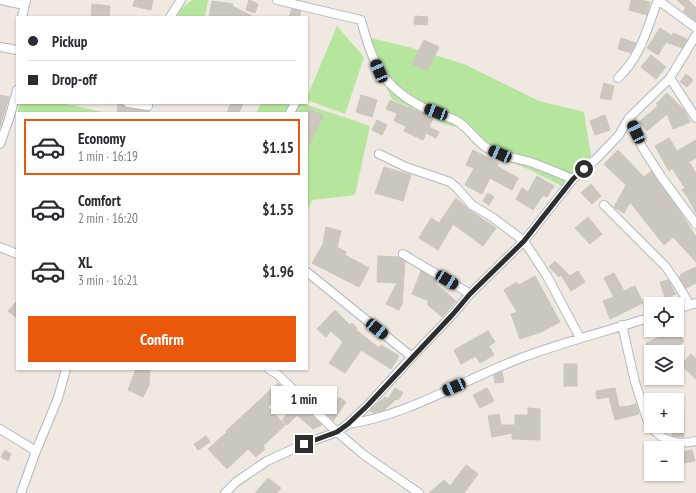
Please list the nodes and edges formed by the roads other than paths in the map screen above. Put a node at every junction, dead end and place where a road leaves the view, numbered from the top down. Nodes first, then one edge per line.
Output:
1 (1, 0) edge
2 (180, 0) edge
3 (277, 0) edge
4 (658, 0) edge
5 (25, 2) edge
6 (22, 16) edge
7 (171, 16) edge
8 (696, 28) edge
9 (696, 35) edge
10 (0, 47) edge
11 (16, 50) edge
12 (618, 78) dead end
13 (670, 78) junction
14 (16, 94) edge
15 (133, 104) edge
16 (147, 107) edge
17 (629, 118) junction
18 (696, 118) edge
19 (0, 144) edge
20 (379, 154) dead end
21 (573, 179) junction
22 (604, 204) dead end
23 (696, 224) edge
24 (524, 241) junction
25 (0, 248) edge
26 (16, 254) edge
27 (403, 254) dead end
28 (308, 273) edge
29 (470, 294) junction
30 (693, 304) edge
31 (644, 319) edge
32 (622, 325) junction
33 (580, 338) junction
34 (412, 357) junction
35 (66, 370) edge
36 (271, 370) edge
37 (644, 410) edge
38 (348, 424) junction
39 (0, 429) edge
40 (337, 432) junction
41 (658, 433) edge
42 (696, 441) edge
43 (36, 451) junction
44 (21, 493) edge
45 (225, 493) edge
46 (419, 493) edge

1 - 5 street
2 - 7 street
3 - 21 street
4 - 8 street
4 - 12 street
5 - 6 street
9 - 13 street
10 - 11 street
13 - 17 street
13 - 18 street
14 - 19 street
15 - 16 street
17 - 21 street
17 - 23 street
20 - 24 street
21 - 24 street
22 - 30 street
24 - 29 street
24 - 33 street
25 - 26 street
27 - 29 street
28 - 34 street
29 - 34 street
31 - 32 street
32 - 33 street
32 - 37 street
33 - 38 street
34 - 38 street
35 - 43 street
36 - 40 street
38 - 40 street
39 - 43 street
40 - 45 street
40 - 46 street
41 - 42 street
43 - 44 street

